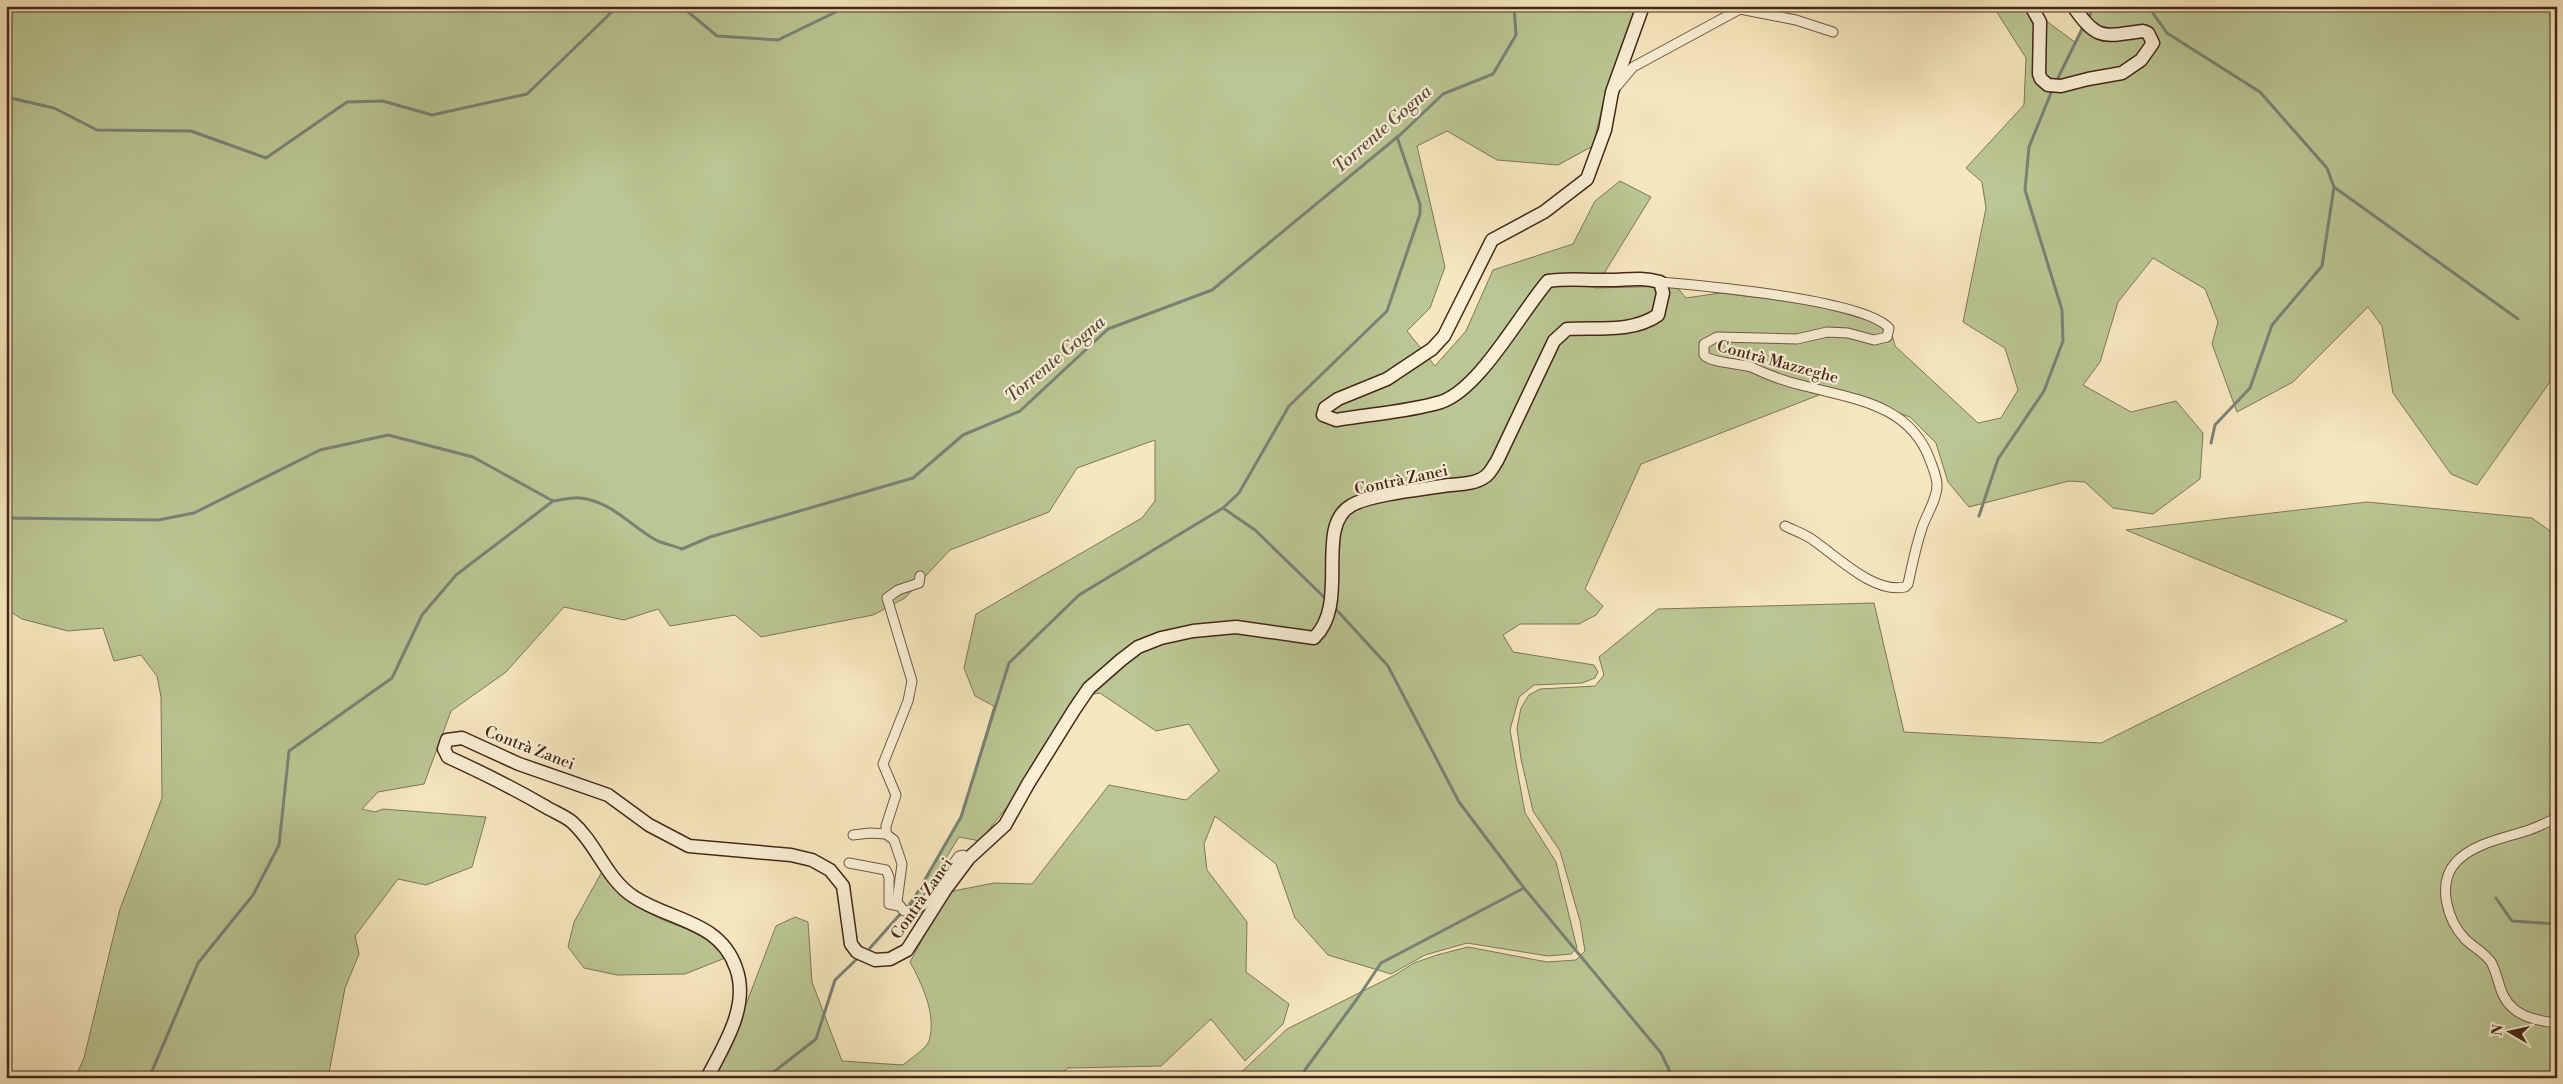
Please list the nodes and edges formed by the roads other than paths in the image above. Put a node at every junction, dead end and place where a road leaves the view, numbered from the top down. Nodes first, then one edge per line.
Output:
1 (1643, 6) edge
2 (2031, 6) edge
3 (2073, 6) edge
4 (1833, 32) dead end
5 (1612, 92) junction
6 (1660, 282) junction
7 (1785, 526) dead end
8 (920, 576) dead end
9 (2557, 818) edge
10 (886, 834) junction
11 (853, 835) dead end
12 (969, 858) junction
13 (850, 863) dead end
14 (899, 906) junction
15 (2557, 1023) edge
16 (707, 1078) edge

1 - 5 street
2 - 3 street
4 - 5 street
5 - 6 street
6 - 7 street, Contrà Mazzeghe
6 - 12 street, Contrà Zanei
8 - 10 street
9 - 15 street
10 - 11 street
10 - 14 street, Contrà Zanei
12 - 14 street, Contrà Zanei
12 - 16 street, Contrà Zanei
13 - 14 street

